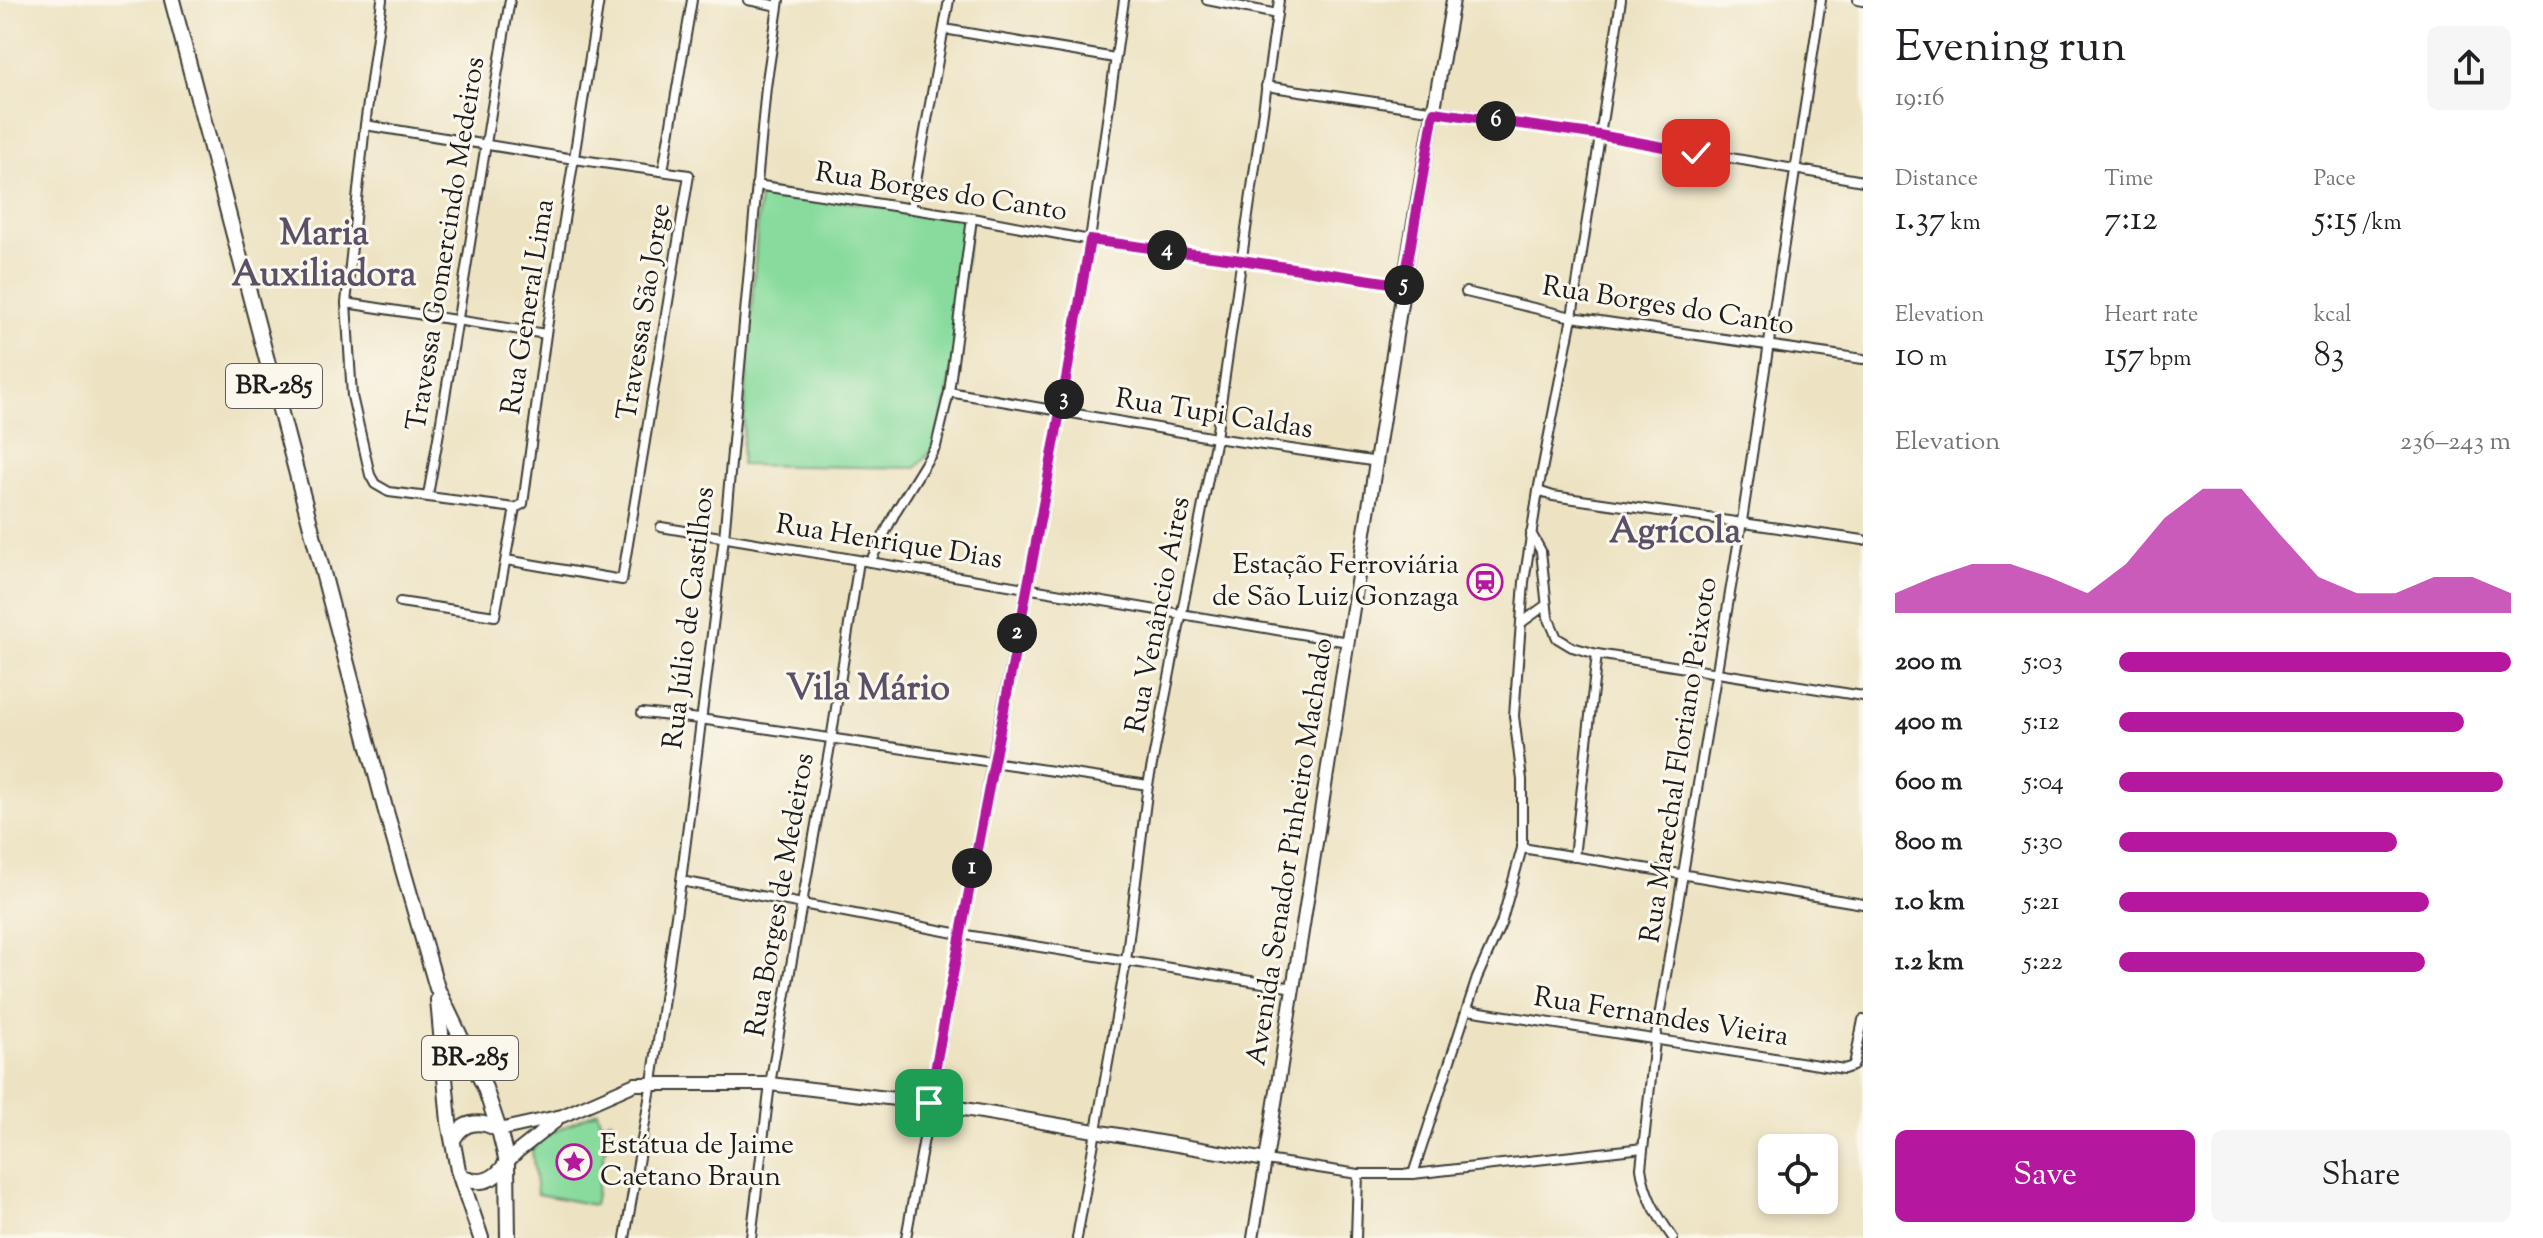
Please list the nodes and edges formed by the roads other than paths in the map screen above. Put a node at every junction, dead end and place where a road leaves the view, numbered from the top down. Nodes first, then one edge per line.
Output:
1 (172, 0) edge
2 (382, 0) edge
3 (510, 0) edge
4 (599, 0) edge
5 (692, 0) edge
6 (748, 0) edge
7 (949, 0) edge
8 (1124, 0) edge
9 (1207, 0) edge
10 (1279, 0) edge
11 (1453, 0) edge
12 (1621, 0) edge
13 (1821, 0) edge
14 (779, 3) edge
15 (1277, 14) junction
16 (944, 29) junction
17 (1115, 58) junction
18 (1266, 86) junction
19 (1434, 112) junction
20 (365, 125) junction
21 (1599, 135) junction
22 (485, 143) junction
23 (574, 159) junction
24 (1794, 170) junction
25 (663, 171) junction
26 (1863, 181) edge
27 (756, 185) junction
28 (911, 208) junction
29 (972, 218) junction
30 (1090, 240) junction
31 (1241, 260) junction
32 (1404, 285) junction
33 (1466, 292) dead end
34 (346, 303) junction
35 (1572, 317) junction
36 (459, 322) junction
37 (546, 334) junction
38 (1769, 346) junction
39 (1863, 359) edge
40 (949, 392) junction
41 (1061, 413) junction
42 (1216, 438) junction
43 (1378, 462) junction
44 (1538, 491) junction
45 (428, 495) junction
46 (515, 508) junction
47 (1742, 521) junction
48 (661, 527) dead end
49 (1531, 532) junction
50 (724, 538) junction
51 (1863, 540) edge
52 (506, 560) junction
53 (859, 561) junction
54 (870, 562) junction
55 (1026, 588) junction
56 (400, 602) dead end
57 (1546, 605) junction
58 (1183, 615) junction
59 (1520, 623) junction
60 (1348, 642) junction
61 (1597, 654) junction
62 (1716, 674) junction
63 (1863, 696) edge
64 (642, 713) dead end
65 (700, 719) junction
66 (831, 740) junction
67 (992, 762) junction
68 (1148, 785) junction
69 (1522, 848) junction
70 (1574, 857) junction
71 (1683, 875) junction
72 (681, 881) junction
73 (800, 903) junction
74 (1863, 904) edge
75 (960, 934) junction
76 (1126, 961) junction
77 (437, 988) junction
78 (1294, 988) junction
79 (1468, 1010) junction
80 (1863, 1020) edge
81 (1655, 1041) junction
82 (652, 1082) junction
83 (770, 1084) junction
84 (929, 1103) junction
85 (562, 1116) junction
86 (499, 1130) junction
87 (1094, 1131) junction
88 (454, 1138) junction
89 (1643, 1148) junction
90 (1266, 1160) junction
91 (507, 1162) junction
92 (1358, 1174) junction
93 (1413, 1174) junction
94 (460, 1175) junction
95 (481, 1238) edge
96 (508, 1238) edge
97 (625, 1238) edge
98 (751, 1238) edge
99 (906, 1238) edge
100 (1077, 1238) edge
101 (1253, 1238) edge
102 (1356, 1238) edge
103 (1673, 1238) edge

1 - 77 highway, BR-285
2 - 20 street
3 - 22 street, Travessa Gomercindo Medeiros
4 - 23 street, Rua General Lima
5 - 25 street
6 - 14 street
7 - 16 street
8 - 17 street
9 - 15 street
10 - 15 street, Rua Venâncio Aires
11 - 19 main road, Avenida Senador Pinheiro Machado
12 - 21 street
13 - 24 street, Rua Marechal Floriano Peixoto
14 - 27 street, Rua Júlio de Castilhos
15 - 18 street, Rua Venâncio Aires
16 - 17 street
16 - 28 street
17 - 30 street
18 - 19 street
18 - 31 street, Rua Venâncio Aires
19 - 21 street
19 - 32 main road, Avenida Senador Pinheiro Machado
20 - 22 street
20 - 34 street
21 - 24 street
21 - 35 street
22 - 23 street
22 - 36 street, Travessa Gomercindo Medeiros
23 - 25 street
23 - 37 street, Rua General Lima
24 - 26 street
24 - 38 street, Rua Marechal Floriano Peixoto
25 - 52 street, Travessa São Jorge
27 - 28 street, Rua Borges do Canto
27 - 50 street, Rua Júlio de Castilhos
28 - 29 street, Rua Borges do Canto
29 - 30 street, Rua Borges do Canto
29 - 40 street
30 - 31 street, Rua Borges do Canto
30 - 41 street
31 - 32 street, Rua Borges do Canto
31 - 42 street, Rua Venâncio Aires
32 - 43 main road, Avenida Senador Pinheiro Machado
33 - 35 street, Rua Borges do Canto
34 - 36 street
34 - 45 street
35 - 38 street, Rua Borges do Canto
35 - 44 street
36 - 37 street
36 - 45 street, Travessa Gomercindo Medeiros
37 - 46 street, Rua General Lima
38 - 39 street, Rua Borges do Canto
38 - 47 street, Rua Marechal Floriano Peixoto
40 - 41 street, Rua Tupi Caldas
40 - 54 street
41 - 42 street, Rua Tupi Caldas
41 - 55 street
42 - 43 street, Rua Tupi Caldas
42 - 58 street, Rua Venâncio Aires
43 - 60 main road, Avenida Senador Pinheiro Machado
44 - 47 street
44 - 49 street
45 - 46 street
46 - 52 street, Rua General Lima
47 - 51 street
47 - 62 street, Rua Marechal Floriano Peixoto
48 - 50 street, Rua Henrique Dias
49 - 57 street
49 - 59 street
50 - 53 street, Rua Henrique Dias
50 - 65 street, Rua Júlio de Castilhos
52 - 56 street, Rua General Lima
53 - 54 street, Rua Henrique Dias
53 - 66 street, Rua Borges de Medeiros
54 - 55 street, Rua Henrique Dias
55 - 58 street, Rua Henrique Dias
55 - 67 street
57 - 59 street
57 - 61 street
58 - 60 street, Rua Henrique Dias
58 - 68 street, Rua Venâncio Aires
59 - 69 street
60 - 78 main road, Avenida Senador Pinheiro Machado
61 - 62 street
61 - 70 street
62 - 63 street
62 - 71 street, Rua Marechal Floriano Peixoto
64 - 65 street
65 - 66 street
65 - 72 street, Rua Júlio de Castilhos
66 - 67 street
66 - 73 street, Rua Borges de Medeiros
67 - 68 street
67 - 75 street
68 - 76 street, Rua Venâncio Aires
69 - 70 street
69 - 79 street
70 - 71 street
71 - 74 street
71 - 81 street, Rua Marechal Floriano Peixoto
72 - 73 street
72 - 82 street, Rua Júlio de Castilhos
73 - 75 street
73 - 83 street, Rua Borges de Medeiros
75 - 76 street
75 - 84 street
76 - 78 street
76 - 87 street, Rua Venâncio Aires
77 - 86 highway, BR-285
77 - 88 highway, BR-285
78 - 90 main road, Avenida Senador Pinheiro Machado
79 - 81 street, Rua Fernandes Vieira
79 - 93 street
80 - 81 street, Rua Fernandes Vieira
81 - 89 street, Rua Marechal Floriano Peixoto
82 - 83 main road
82 - 85 main road
82 - 97 street, Rua Júlio de Castilhos
83 - 84 main road
83 - 98 street, Rua Borges de Medeiros
84 - 87 main road
84 - 99 street
85 - 86 main road
85 - 91 main road
86 - 88 highway
86 - 91 highway, BR-285
87 - 90 main road
87 - 100 street, Rua Venâncio Aires
88 - 94 highway, BR-285
89 - 93 street
89 - 103 street, Rua Marechal Floriano Peixoto
90 - 92 street
90 - 101 street, Avenida Senador Pinheiro Machado
91 - 94 highway
91 - 96 highway, BR-285
92 - 93 street
92 - 102 street
94 - 95 highway, BR-285

